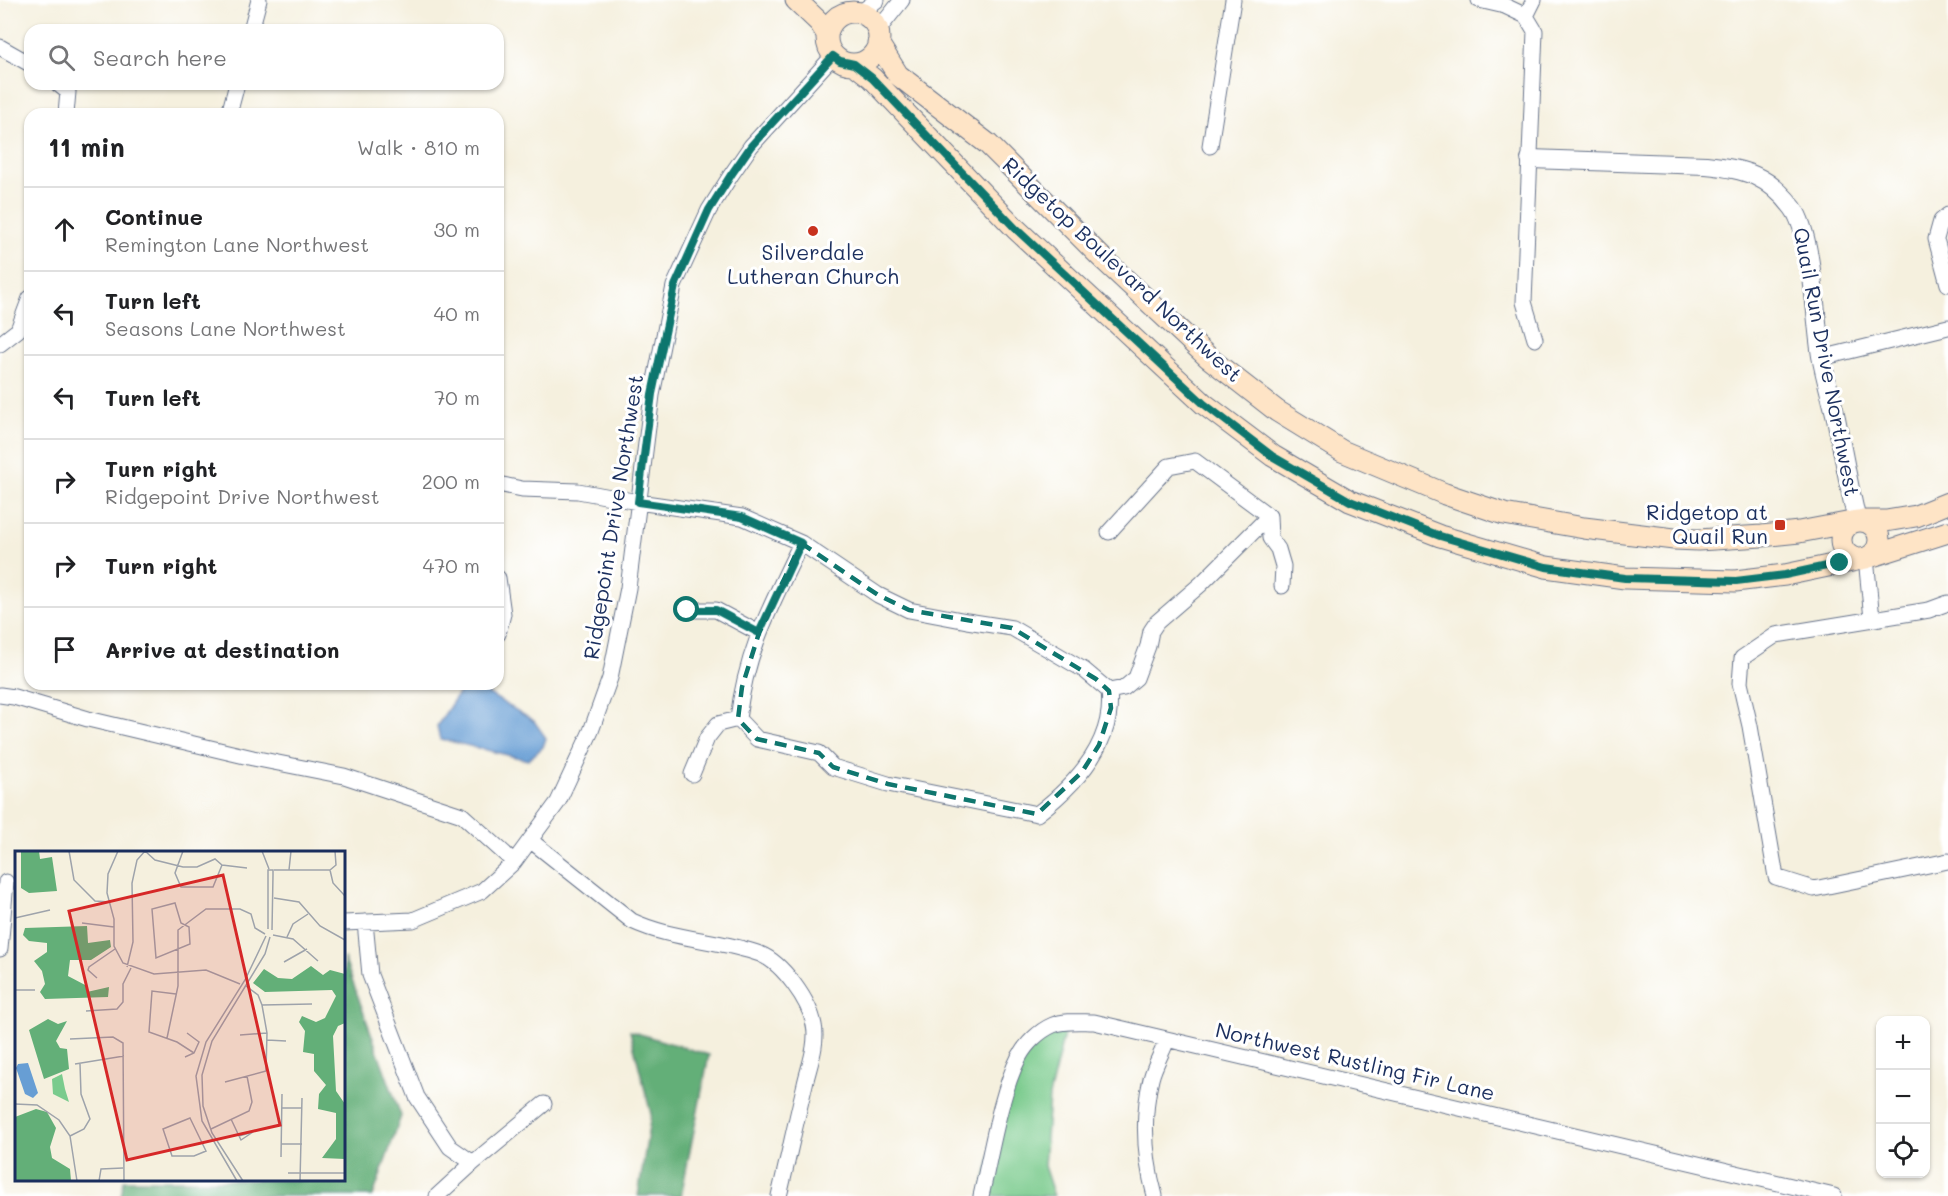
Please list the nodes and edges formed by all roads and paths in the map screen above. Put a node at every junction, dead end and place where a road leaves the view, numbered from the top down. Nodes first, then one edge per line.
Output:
1 (259, 0) edge
2 (796, 0) edge
3 (877, 0) edge
4 (902, 0) edge
5 (1233, 0) edge
6 (1479, 0) edge
7 (1534, 0) edge
8 (849, 8) edge
9 (1526, 16) junction
10 (253, 24) edge
11 (827, 34) junction
12 (878, 37) junction
13 (0, 47) edge
14 (833, 56) junction
15 (24, 61) edge
16 (854, 64) junction
17 (66, 90) edge
18 (235, 90) edge
19 (67, 108) edge
20 (231, 108) edge
21 (1210, 146) dead end
22 (1530, 159) junction
23 (1948, 215) edge
24 (1948, 284) edge
25 (24, 314) edge
26 (1948, 327) edge
27 (1535, 339) dead end
28 (0, 344) edge
29 (1821, 358) junction
30 (504, 485) edge
31 (638, 502) junction
32 (1948, 503) edge
33 (1269, 516) junction
34 (1857, 521) junction
35 (1109, 532) dead end
36 (1948, 532) edge
37 (801, 543) junction
38 (1866, 558) junction
39 (1282, 586) dead end
40 (1948, 603) edge
41 (687, 610) dead end
42 (1872, 619) junction
43 (759, 633) junction
44 (1108, 691) junction
45 (0, 695) edge
46 (738, 719) junction
47 (692, 774) dead end
48 (530, 840) junction
49 (1948, 861) edge
50 (514, 862) junction
51 (8, 881) edge
52 (365, 922) junction
53 (345, 923) edge
54 (0, 949) edge
55 (1167, 1040) junction
56 (544, 1104) dead end
57 (473, 1162) junction
58 (437, 1196) edge
59 (779, 1196) edge
60 (981, 1196) edge
61 (1155, 1196) edge
62 (1834, 1196) edge

1 - 10 street
2 - 11 main road
3 - 8 street
4 - 12 street
5 - 21 street
6 - 9 street
7 - 9 street
8 - 11 main road
8 - 12 main road
9 - 22 street
11 - 14 main road
12 - 16 main road
12 - 34 main road, Ridgetop Boulevard Northwest
13 - 15 street
14 - 16 main road
14 - 31 street, Ridgepoint Drive Northwest
16 - 38 main road, Ridgetop Boulevard Northwest
17 - 19 street
18 - 20 street
22 - 27 street
22 - 29 street, Quail Run Drive Northwest
23 - 24 street
25 - 28 street
26 - 29 street
29 - 34 street, Quail Run Drive Northwest
30 - 31 street
31 - 37 street
31 - 48 street, Ridgepoint Drive Northwest
32 - 34 main road, Ridgetop Boulevard Northwest
33 - 35 street
33 - 39 street
33 - 44 street
34 - 38 main road, Quail Run Drive Northwest
36 - 38 main road, Ridgetop Boulevard Northwest
37 - 43 street
37 - 44 street
38 - 42 street
40 - 42 street
41 - 43 street
42 - 49 street
43 - 46 street
44 - 46 street
45 - 50 street
46 - 47 street
48 - 50 street, Ridgepoint Drive Northwest
48 - 59 street
50 - 52 street, Ridgepoint Drive Northwest
51 - 54 street
52 - 53 street, Ridgepoint Drive Northwest
52 - 57 street
55 - 60 street, Northwest Rustling Fir Lane
55 - 61 street
55 - 62 street, Northwest Rustling Fir Lane
56 - 57 street
57 - 58 street

